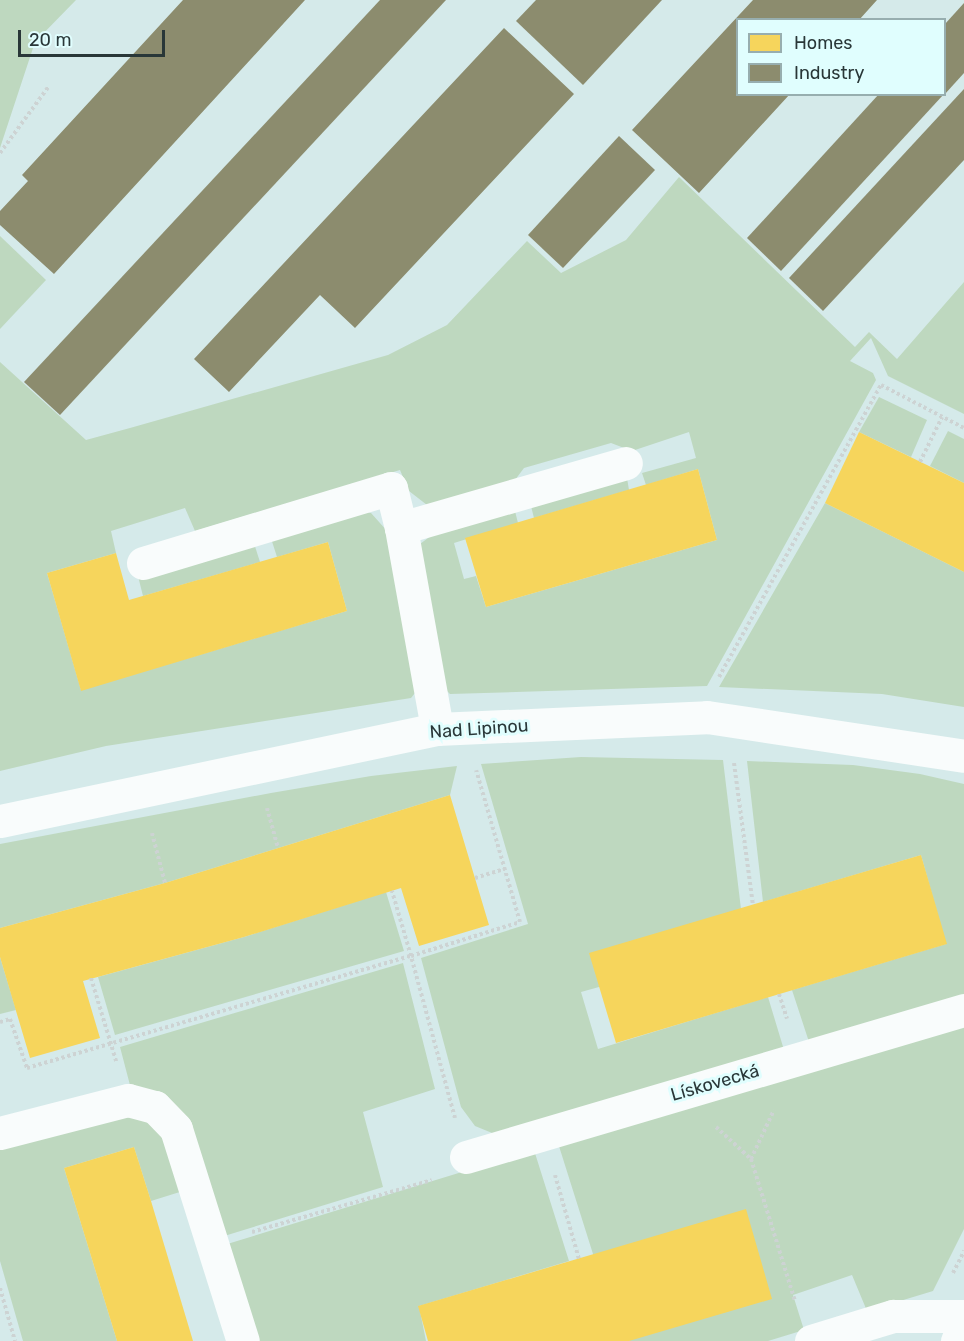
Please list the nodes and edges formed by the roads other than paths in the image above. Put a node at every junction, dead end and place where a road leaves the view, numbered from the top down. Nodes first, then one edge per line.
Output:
1 (626, 463) dead end
2 (401, 528) junction
3 (143, 563) dead end
4 (437, 729) junction
5 (964, 756) edge
6 (0, 821) edge
7 (964, 1010) edge
8 (0, 1133) edge
9 (466, 1157) road end
10 (964, 1316) edge
11 (964, 1326) edge
12 (243, 1341) edge
13 (811, 1341) edge
14 (957, 1341) edge

1 - 2 street
2 - 3 street
2 - 4 street
4 - 5 street, Nad Lipinou
4 - 6 street, Nad Lipinou
7 - 9 street, Lískovecká
8 - 12 street
10 - 13 street
11 - 14 street

